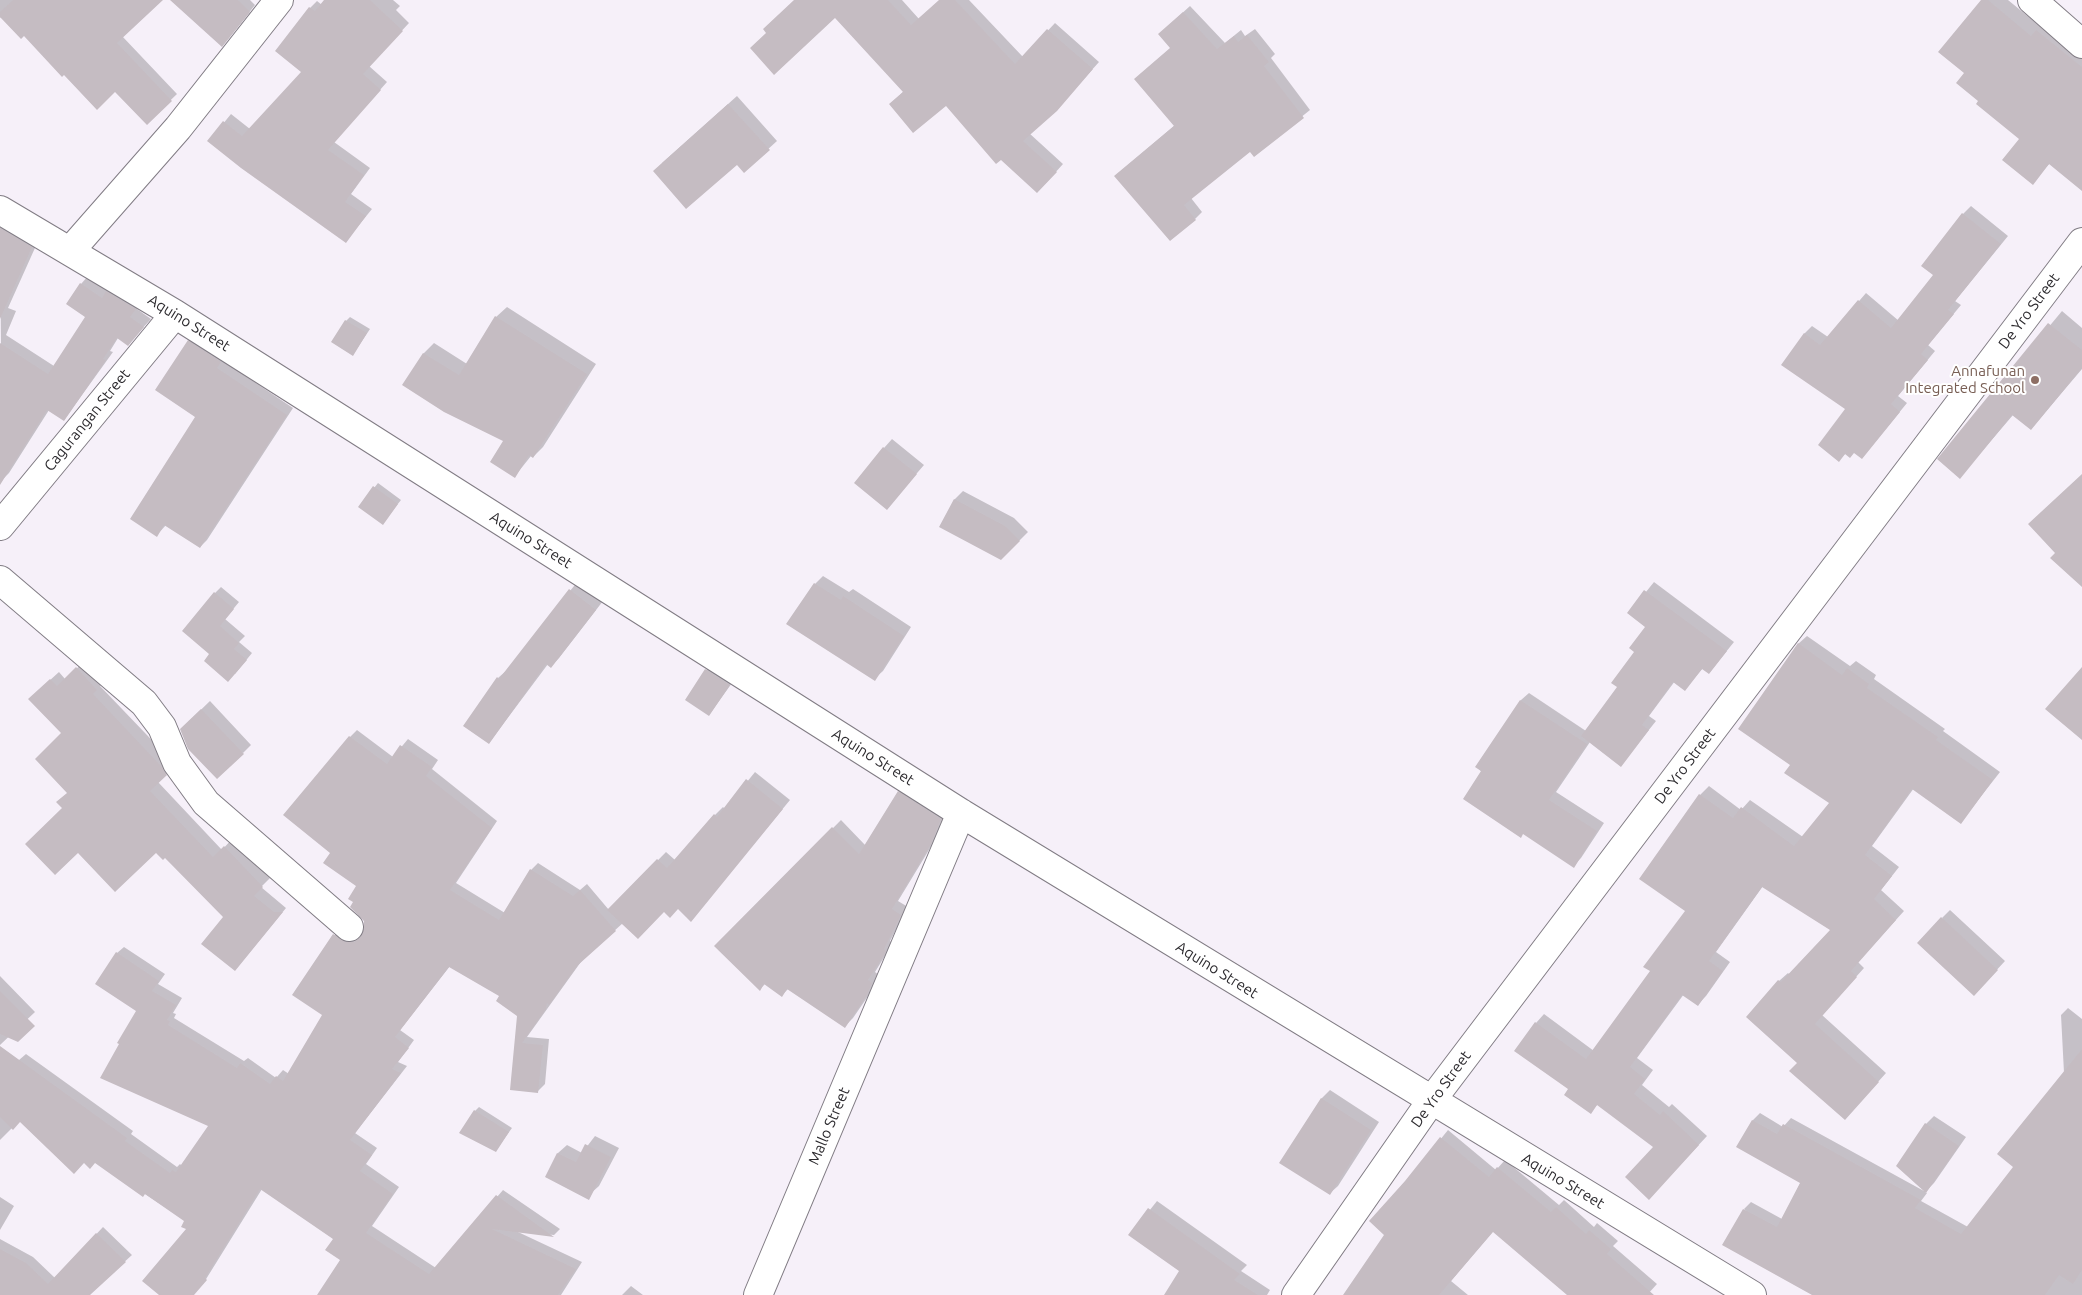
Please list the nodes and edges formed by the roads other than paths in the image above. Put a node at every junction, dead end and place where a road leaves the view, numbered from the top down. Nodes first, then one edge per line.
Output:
1 (279, 0) edge
2 (2032, 0) edge
3 (2082, 44) edge
4 (0, 210) edge
5 (2082, 242) edge
6 (70, 252) junction
7 (175, 314) junction
8 (0, 526) edge
9 (0, 580) edge
10 (960, 813) junction
11 (349, 926) dead end
12 (1431, 1101) junction
13 (758, 1295) edge
14 (1296, 1295) edge
15 (1752, 1295) edge

1 - 6 street
2 - 3 street
4 - 6 street, Aquino Street
5 - 12 street, De Yro Street
6 - 7 street, Aquino Street
7 - 8 street, Cagurangan Street
7 - 10 street, Aquino Street
9 - 11 street
10 - 12 street, Aquino Street
10 - 13 street, Mallo Street
12 - 14 street, De Yro Street
12 - 15 street, Aquino Street

